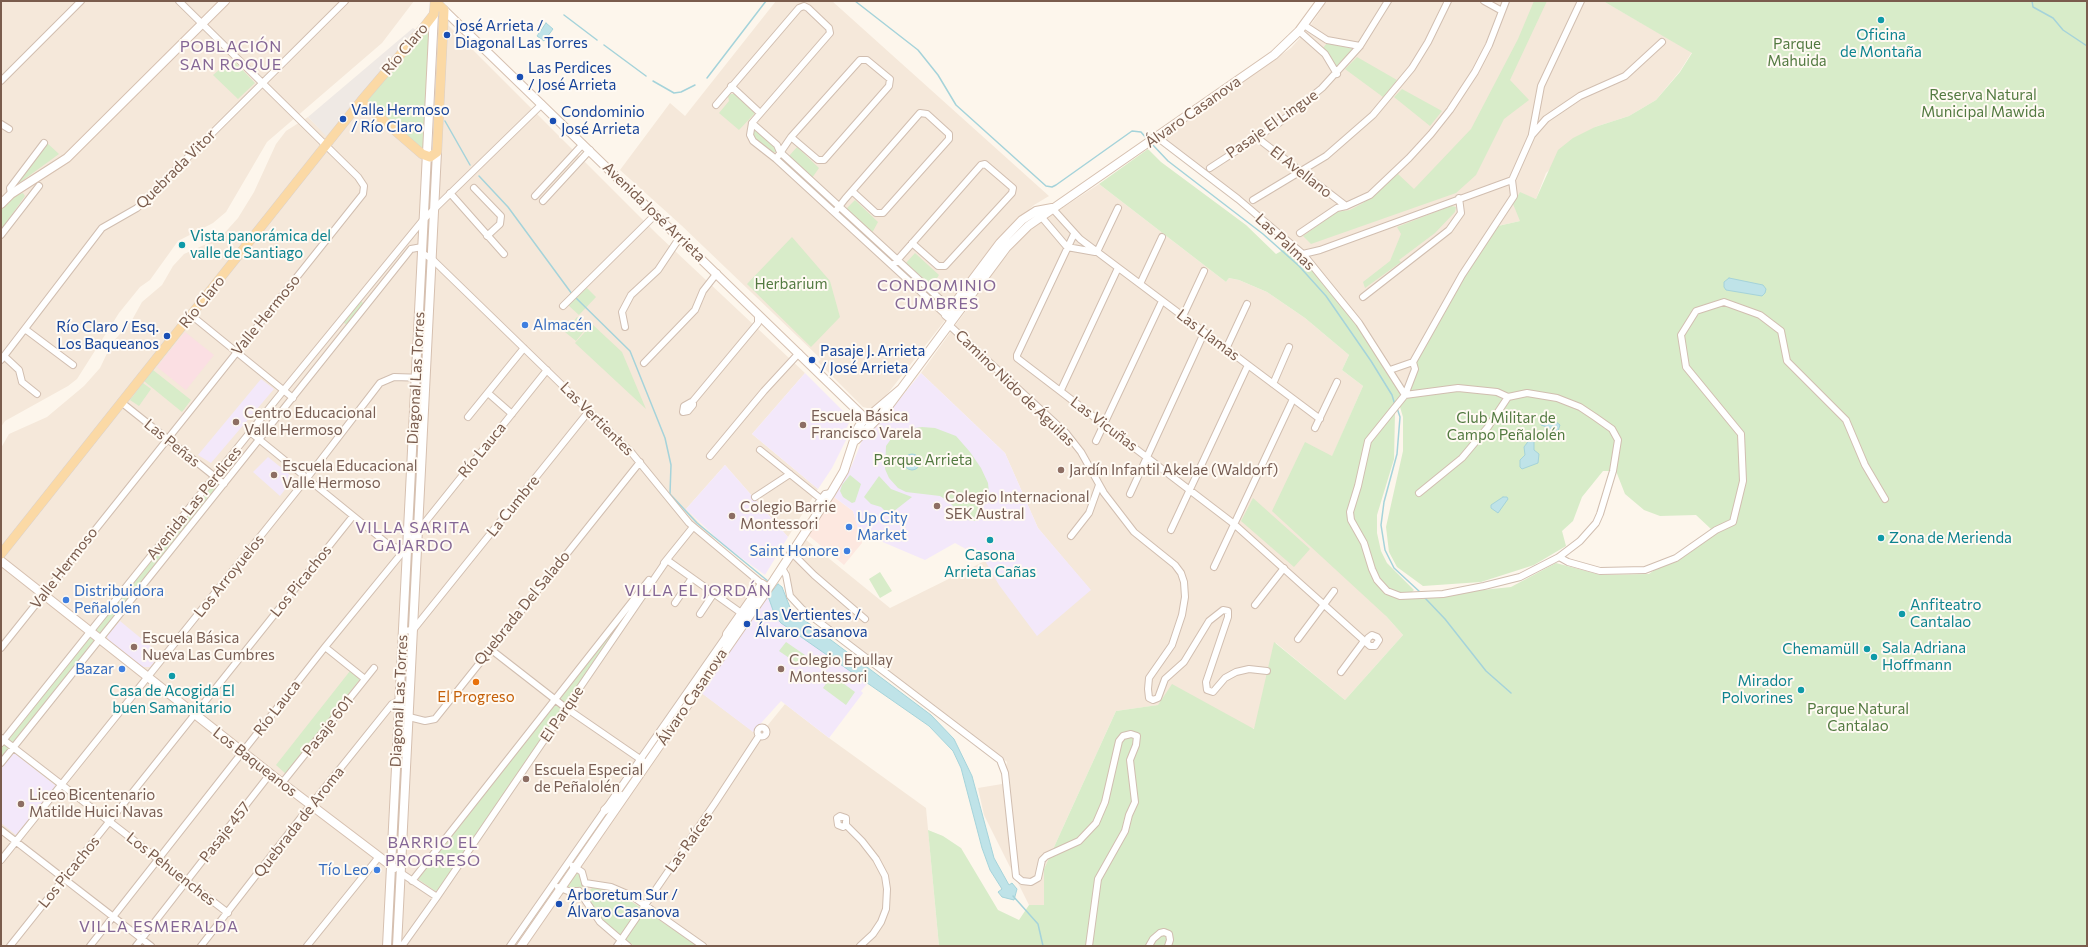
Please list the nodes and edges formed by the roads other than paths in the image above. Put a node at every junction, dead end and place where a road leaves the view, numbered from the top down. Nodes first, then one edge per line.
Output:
1 (81, 1) edge
2 (179, 1) edge
3 (224, 1) edge
4 (345, 1) edge
5 (435, 1) edge
6 (1321, 1) edge
7 (1388, 1) edge
8 (1448, 1) edge
9 (1484, 1) edge
10 (1506, 1) edge
11 (1581, 1) edge
12 (444, 10) junction
13 (1502, 12) junction
14 (434, 14) junction
15 (202, 23) junction
16 (1301, 28) junction
17 (1662, 42) dead end
18 (1360, 46) junction
19 (1337, 74) junction
20 (1, 81) edge
21 (262, 82) junction
22 (731, 86) junction
23 (361, 101) junction
24 (542, 104) junction
25 (716, 105) dead end
26 (760, 113) junction
27 (752, 123) junction
28 (1, 124) edge
29 (9, 129) dead end
30 (1532, 135) junction
31 (791, 137) junction
32 (1256, 137) junction
33 (1152, 140) junction
34 (44, 143) dead end
35 (583, 144) junction
36 (325, 146) junction
37 (590, 150) junction
38 (437, 152) junction
39 (780, 152) junction
40 (426, 157) junction
41 (776, 159) junction
42 (1210, 168) dead end
43 (1302, 172) junction
44 (1512, 180) junction
45 (39, 186) dead end
46 (22, 188) junction
47 (474, 188) dead end
48 (852, 191) junction
49 (450, 193) junction
50 (11, 194) junction
51 (32, 195) junction
52 (535, 196) dead end
53 (1459, 198) junction
54 (1253, 200) dead end
55 (543, 202) dead end
56 (1, 204) edge
57 (838, 206) junction
58 (1346, 206) junction
59 (434, 208) junction
60 (1052, 208) junction
61 (1118, 208) dead end
62 (835, 212) junction
63 (1038, 213) junction
64 (656, 214) junction
65 (423, 220) junction
66 (1300, 233) dead end
67 (1074, 234) junction
68 (1, 235) edge
69 (487, 236) junction
70 (680, 237) junction
71 (1162, 237) dead end
72 (912, 243) junction
73 (1067, 247) junction
74 (422, 250) junction
75 (1097, 252) junction
76 (504, 254) dead end
77 (1303, 254) junction
78 (432, 259) junction
79 (898, 259) junction
80 (893, 265) junction
81 (1118, 268) junction
82 (1204, 272) dead end
83 (717, 273) junction
84 (1140, 284) junction
85 (1363, 297) dead end
86 (1162, 301) junction
87 (1247, 304) dead end
88 (563, 306) dead end
89 (757, 312) junction
90 (191, 315) junction
91 (1183, 316) junction
92 (951, 317) junction
93 (758, 323) junction
94 (770, 324) junction
95 (625, 327) dead end
96 (25, 329) junction
97 (1204, 333) junction
98 (1289, 347) dead end
99 (524, 348) junction
100 (1226, 349) junction
101 (237, 353) junction
102 (799, 353) junction
103 (2, 358) edge
104 (1413, 362) junction
105 (644, 363) dead end
106 (72, 365) dead end
107 (1248, 365) junction
108 (547, 370) junction
109 (1390, 370) junction
110 (416, 377) junction
111 (426, 378) junction
112 (1337, 382) dead end
113 (1273, 384) junction
114 (1061, 390) junction
115 (283, 391) junction
116 (488, 393) junction
117 (37, 394) dead end
118 (1405, 395) junction
119 (1508, 397) junction
120 (293, 398) junction
121 (1293, 399) junction
122 (693, 401) dead end
123 (121, 402) junction
124 (589, 411) junction
125 (512, 414) junction
126 (468, 418) dead end
127 (1320, 419) junction
128 (868, 421) junction
129 (1104, 424) junction
130 (1315, 428) dead end
131 (250, 432) junction
132 (167, 439) junction
133 (259, 440) junction
134 (1096, 441) dead end
135 (760, 450) dead end
136 (710, 456) dead end
137 (1147, 456) junction
138 (640, 462) junction
139 (790, 474) junction
140 (214, 477) junction
141 (307, 478) junction
142 (224, 484) junction
143 (1099, 485) junction
144 (1190, 488) junction
145 (831, 493) junction
146 (1419, 493) dead end
147 (1130, 494) dead end
148 (755, 497) dead end
149 (821, 499) junction
150 (1886, 499) dead end
151 (819, 511) junction
152 (353, 516) junction
153 (1234, 524) junction
154 (693, 527) junction
155 (1171, 530) dead end
156 (418, 531) junction
157 (1071, 536) dead end
158 (406, 548) junction
159 (417, 549) junction
160 (791, 552) junction
161 (1, 554) edge
162 (1559, 557) junction
163 (667, 560) junction
164 (1, 561) edge
165 (1214, 567) dead end
166 (782, 568) junction
167 (1284, 568) junction
168 (692, 578) junction
169 (769, 584) junction
170 (1334, 591) dead end
171 (714, 593) junction
172 (43, 595) junction
173 (675, 603) dead end
174 (1255, 605) dead end
175 (1324, 605) junction
176 (700, 614) dead end
177 (744, 615) junction
178 (865, 619) dead end
179 (402, 630) junction
180 (413, 630) junction
181 (90, 632) junction
182 (728, 634) junction
183 (100, 639) junction
184 (1298, 639) dead end
185 (325, 647) junction
186 (1, 648) edge
187 (489, 648) junction
188 (726, 648) junction
189 (374, 668) dead end
190 (1267, 671) dead end
191 (1341, 672) dead end
192 (147, 677) junction
193 (365, 679) junction
194 (554, 699) junction
195 (398, 701) junction
196 (566, 708) junction
197 (195, 714) junction
198 (408, 716) junction
199 (760, 736) dead end
200 (2, 740) edge
201 (13, 747) junction
202 (242, 752) junction
203 (643, 762) junction
204 (1, 763) edge
205 (270, 774) junction
206 (282, 783) junction
207 (62, 785) junction
208 (632, 786) junction
209 (311, 806) junction
210 (605, 810) junction
211 (109, 822) junction
212 (846, 825) dead end
213 (1, 830) edge
214 (16, 842) junction
215 (378, 858) junction
216 (158, 859) junction
217 (1, 860) edge
218 (572, 865) junction
219 (391, 866) junction
220 (401, 873) junction
221 (63, 879) junction
222 (186, 881) junction
223 (412, 881) junction
224 (585, 883) junction
225 (557, 887) junction
226 (580, 891) junction
227 (437, 897) junction
228 (645, 905) junction
229 (228, 913) junction
230 (113, 916) junction
231 (142, 939) junction
232 (621, 940) junction
233 (10, 946) edge
234 (90, 946) edge
235 (136, 946) edge
236 (151, 946) edge
237 (203, 946) edge
238 (307, 946) edge
239 (387, 946) edge
240 (397, 946) edge
241 (402, 946) edge
242 (510, 946) edge
243 (521, 946) edge
244 (617, 946) edge
245 (628, 946) edge
246 (703, 946) edge
247 (860, 946) edge
248 (1089, 946) edge
249 (1149, 946) edge
250 (1168, 946) edge

1 - 20 street
2 - 15 street, Valle Hermoso
3 - 15 main road
4 - 21 street, Quebrada Vitor
5 - 12 main road, Avenida José Arrieta
5 - 14 main road, Diagonal Las Torres
6 - 16 main road, Álvaro Casanova
7 - 18 street, Pasaje El Lingue
8 - 43 street
9 - 13 street
10 - 13 street
11 - 30 street
12 - 24 main road, Avenida José Arrieta
12 - 38 main road, Diagonal Las Torres
13 - 58 street
14 - 23 main road, Río Claro
14 - 40 main road, Diagonal Las Torres
15 - 21 street, Valle Hermoso
15 - 46 main road
16 - 18 street
16 - 19 street
16 - 33 main road, Álvaro Casanova
17 - 30 street
18 - 19 street, Pasaje El Lingue
19 - 32 street, Pasaje El Lingue
21 - 36 street, Valle Hermoso
21 - 96 street, Quebrada Vitor
22 - 25 street
22 - 26 street
22 - 26 street
23 - 36 main road, Río Claro
23 - 40 main road
24 - 35 main road, Avenida José Arrieta
24 - 49 street, Avenida Las Perdices
26 - 27 street
27 - 39 street
27 - 41 street
28 - 29 street
30 - 44 street
31 - 31 street
31 - 39 street
32 - 42 street, Pasaje El Lingue
32 - 43 street, El Avellano
33 - 60 main road, Álvaro Casanova
33 - 77 street, Las Palmas
34 - 50 street
35 - 37 main road, Avenida José Arrieta
35 - 52 street
36 - 90 main road, Río Claro
36 - 101 street, Valle Hermoso
37 - 55 street
37 - 64 main road, Avenida José Arrieta
38 - 40 main road
38 - 59 main road, Diagonal Las Torres
39 - 41 street
39 - 57 street
40 - 65 main road, Diagonal Las Torres
41 - 62 street
43 - 54 street
43 - 58 street, El Avellano
44 - 53 street
44 - 104 street
45 - 51 street
46 - 50 main road
46 - 51 street
47 - 69 street
48 - 48 street
48 - 57 street
49 - 59 street, Avenida Las Perdices
49 - 69 street
50 - 56 main road
51 - 68 street
53 - 77 street
53 - 85 street
57 - 62 street
57 - 79 street
58 - 66 street
59 - 65 street, Avenida Las Perdices
59 - 78 main road, Diagonal Las Torres
60 - 63 main road, Álvaro Casanova
60 - 67 street, Las Llamas
61 - 75 street
62 - 80 street
63 - 73 street
63 - 92 main road, Álvaro Casanova
64 - 70 main road, Avenida José Arrieta
64 - 88 street
65 - 74 main road, Diagonal Las Torres
65 - 115 street, Avenida Las Perdices
67 - 73 street, Las Vicuñas
67 - 75 street, Las Llamas
69 - 76 street
70 - 83 main road, Avenida José Arrieta
70 - 95 street
71 - 84 street
72 - 72 street
72 - 79 street
73 - 75 street, Las Llamas
73 - 114 street, Las Vicuñas
74 - 78 street, Las Vertientes
74 - 110 main road, Diagonal Las Torres
74 - 120 street, Avenida Las Perdices
75 - 81 street, Las Llamas
77 - 109 street, Las Palmas
78 - 99 street, Las Vertientes
78 - 111 main road, Diagonal Las Torres
79 - 80 street
79 - 92 street
80 - 92 street
81 - 84 street, Las Llamas
81 - 114 street
82 - 91 street
83 - 89 main road, Avenida José Arrieta
83 - 105 street
84 - 86 street, Las Llamas
86 - 91 street, Las Llamas
86 - 129 street
87 - 100 street
89 - 93 street
89 - 94 main road, Avenida José Arrieta
90 - 101 street
90 - 123 main road, Río Claro
91 - 97 street, Las Llamas
92 - 128 main road, Álvaro Casanova
92 - 143 street, Camino Nido de Águilas
93 - 94 street
93 - 122 street
94 - 102 main road, Avenida José Arrieta
96 - 103 street, Quebrada Vitor
96 - 106 street
97 - 100 street, Las Llamas
97 - 137 street
98 - 113 street
99 - 108 street, Las Vertientes
99 - 116 street
100 - 107 street, Las Llamas
101 - 115 street
101 - 132 street, Valle Hermoso
102 - 128 main road, Avenida José Arrieta
102 - 136 street
103 - 117 street
104 - 109 street
104 - 118 street
107 - 113 street, Las Llamas
107 - 144 street
108 - 124 street, Las Vertientes
108 - 125 street, Río Lauca
109 - 118 street, Las Palmas
110 - 111 street, Los Arroyuelos
110 - 141 street, Los Arroyuelos
110 - 158 main road, Diagonal Las Torres
111 - 156 main road, Diagonal Las Torres
112 - 127 street
113 - 121 street, Las Llamas
114 - 129 street, Las Vicuñas
115 - 120 street
115 - 131 street, Avenida Las Perdices
116 - 125 street
116 - 126 street
118 - 119 street
118 - 162 street
119 - 146 street
119 - 162 street
120 - 133 street, Avenida Las Perdices
121 - 127 street, Las Llamas
121 - 153 street
123 - 132 street, Las Peñas
123 - 161 main road, Río Claro
124 - 138 street, Las Vertientes
124 - 180 street, La Cumbre
125 - 156 street, Río Lauca
127 - 130 street
128 - 145 main road, Álvaro Casanova
129 - 134 street
129 - 137 street, Las Vicuñas
131 - 133 street
131 - 140 street, Avenida Las Perdices
132 - 140 street, Las Peñas
132 - 172 street, Valle Hermoso
133 - 141 street
133 - 142 street, Avenida Las Perdices
135 - 139 street
137 - 144 street, Las Vicuñas
137 - 147 street
138 - 154 street, Las Vertientes
138 - 187 street, Quebrada Del Salado
139 - 148 street
139 - 149 street
140 - 142 street, Las Peñas
140 - 181 street, Avenida Las Perdices
141 - 152 street
141 - 192 street, Los Arroyuelos
142 - 183 street, Avenida Las Perdices
143 - 157 street
143 - 190 street, Camino Nido de Águilas
144 - 153 street, Las Vicuñas
144 - 155 street
145 - 149 street
145 - 151 main road, Álvaro Casanova
149 - 151 street
150 - 162 street
151 - 160 main road, Álvaro Casanova
152 - 158 street
152 - 197 street, Los Picachos
153 - 165 street
153 - 167 street, Las Vicuñas
154 - 163 street, El Parque
154 - 169 street, Las Vertientes
156 - 158 street, Río Lauca
156 - 159 main road, Diagonal Las Torres
158 - 159 street
158 - 179 main road, Diagonal Las Torres
158 - 185 street, Río Lauca
159 - 180 main road, Diagonal Las Torres
160 - 166 main road, Álvaro Casanova
160 - 178 street
163 - 168 street
163 - 194 street, El Parque
163 - 196 street, El Parque
164 - 172 main road, Los Baqueanos
166 - 169 main road, Álvaro Casanova
166 - 248 street
167 - 174 street
167 - 175 street, Las Vicuñas
168 - 171 street
168 - 173 street
169 - 177 main road, Álvaro Casanova
170 - 175 street
171 - 176 street
171 - 177 street
172 - 181 main road, Los Baqueanos
172 - 186 street, Valle Hermoso
175 - 184 street
175 - 191 street, Las Vicuñas
177 - 182 main road, Álvaro Casanova
177 - 188 main road, Álvaro Casanova
179 - 180 street
179 - 195 main road, Diagonal Las Torres
180 - 198 main road, Diagonal Las Torres
181 - 183 main road, Los Baqueanos
181 - 200 street, Avenida Las Perdices
182 - 188 main road
182 - 203 street, Álvaro Casanova
183 - 192 main road, Los Baqueanos
183 - 201 street, Avenida Las Perdices
185 - 193 street
185 - 202 street, Río Lauca
187 - 194 street
187 - 198 street, Quebrada Del Salado
188 - 203 main road, Álvaro Casanova
189 - 193 street, Pasaje 601
192 - 197 main road, Los Baqueanos
192 - 207 street, Los Arroyuelos
193 - 206 street, Pasaje 601
194 - 196 street
194 - 223 street, El Parque
195 - 198 street
195 - 209 street, Quebrada de Aroma
195 - 219 main road, Diagonal Las Torres
196 - 203 street
196 - 227 street, El Parque
197 - 202 main road, Los Baqueanos
197 - 211 street, Los Picachos
198 - 220 main road, Diagonal Las Torres
199 - 228 street, Las Raíces
200 - 201 street, Los Pehuenches
201 - 204 street, Avenida Las Perdices
201 - 207 street, Los Pehuenches
202 - 205 main road, Los Baqueanos
202 - 216 street, Río Lauca
203 - 208 main road, Álvaro Casanova
203 - 210 street, Álvaro Casanova
205 - 206 main road, Los Baqueanos
205 - 222 street, Pasaje 457
206 - 209 main road, Los Baqueanos
207 - 211 street, Los Pehuenches
207 - 214 street, Los Arroyuelos
208 - 210 main road
208 - 218 main road, Álvaro Casanova
209 - 215 main road, Los Baqueanos
209 - 229 street, Quebrada de Aroma
210 - 218 street, Álvaro Casanova
211 - 216 street, Los Pehuenches
211 - 221 street, Los Picachos
212 - 247 street
213 - 214 street
214 - 217 street, Los Arroyuelos
214 - 221 street
215 - 219 main road, Los Baqueanos
215 - 238 street
216 - 222 street, Los Pehuenches
216 - 230 street, Río Lauca
218 - 224 street
218 - 225 main road, Álvaro Casanova
219 - 220 main road, Los Baqueanos
219 - 239 main road, Diagonal Las Torres
220 - 223 street, Los Baqueanos
220 - 240 main road, Diagonal Las Torres
221 - 230 street
221 - 233 street, Los Picachos
222 - 229 street, Los Pehuenches
222 - 231 street, Pasaje 457
223 - 227 street, Los Baqueanos
224 - 226 street
224 - 228 street
225 - 226 street
225 - 242 street, Álvaro Casanova
225 - 243 main road, Álvaro Casanova
226 - 232 street
227 - 241 street, El Parque
228 - 232 street, Las Raíces
228 - 246 street
229 - 237 street, Quebrada de Aroma
230 - 231 street
230 - 234 street, Río Lauca
231 - 235 street, Pasaje 457
231 - 236 street
232 - 244 street, Las Raíces
232 - 245 street
249 - 250 street

